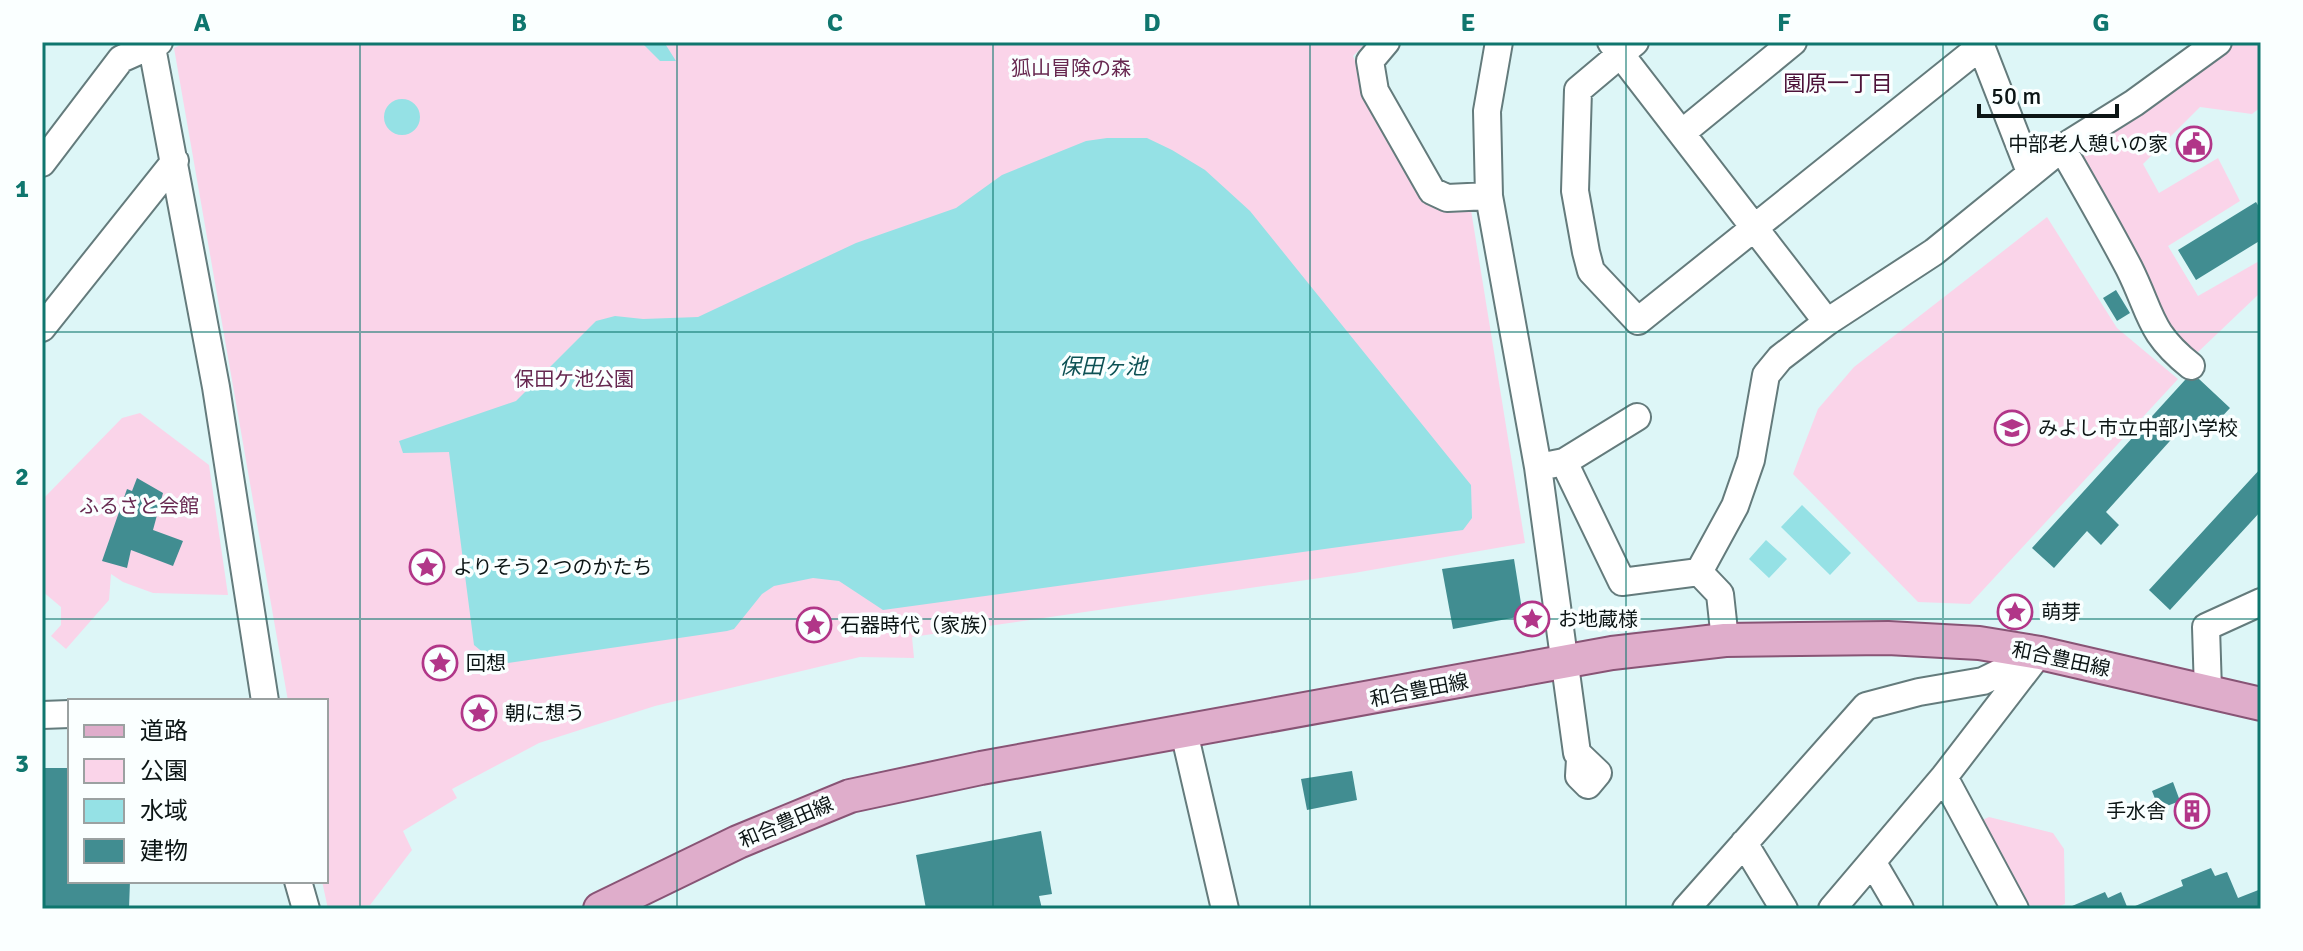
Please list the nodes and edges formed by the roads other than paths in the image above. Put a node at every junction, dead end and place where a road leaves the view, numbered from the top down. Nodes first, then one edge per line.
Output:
1 (1386, 42) edge
2 (1499, 42) edge
3 (1793, 42) edge
4 (2218, 42) edge
5 (154, 43) edge
6 (1980, 44) edge
7 (1622, 46) edge
8 (1683, 132) junction
9 (2062, 148) junction
10 (175, 161) junction
11 (42, 163) edge
12 (2030, 172) junction
13 (1489, 196) junction
14 (1757, 228) junction
15 (1827, 322) junction
16 (42, 328) edge
17 (2191, 366) dead end
18 (1637, 417) dead end
19 (1564, 462) junction
20 (1538, 467) junction
21 (1699, 572) junction
22 (2261, 602) edge
23 (1725, 640) junction
24 (2040, 653) junction
25 (1565, 659) junction
26 (2208, 691) junction
27 (265, 699) edge
28 (2261, 704) edge
29 (68, 714) edge
30 (42, 715) edge
31 (1184, 732) junction
32 (1580, 759) dead end
33 (1944, 777) junction
34 (1744, 843) junction
35 (1873, 863) junction
36 (299, 883) edge
37 (612, 907) edge
38 (306, 909) edge
39 (1225, 909) edge
40 (1686, 909) edge
41 (1784, 909) edge
42 (1832, 909) edge
43 (1900, 909) edge
44 (2015, 909) edge

1 - 13 street
2 - 13 street
3 - 8 street
4 - 9 street
5 - 10 street
5 - 11 street
6 - 12 street
6 - 14 street
7 - 8 street
7 - 14 street
8 - 14 street
9 - 12 street
9 - 17 street
10 - 16 street
10 - 27 street
12 - 15 street
13 - 20 street
14 - 15 street
15 - 21 street
18 - 19 street
19 - 20 street
19 - 21 street
20 - 25 street
21 - 23 street
22 - 26 street
23 - 24 main road, 和合豊田線
23 - 25 main road, 和合豊田線
24 - 26 main road, 和合豊田線
24 - 33 street
24 - 34 street
25 - 31 main road, 和合豊田線
25 - 32 street
26 - 28 main road, 和合豊田線
29 - 30 street
31 - 37 main road, 和合豊田線
31 - 39 street
33 - 35 street
33 - 44 street
34 - 40 street
34 - 41 street
35 - 42 street
35 - 43 street
36 - 38 street

